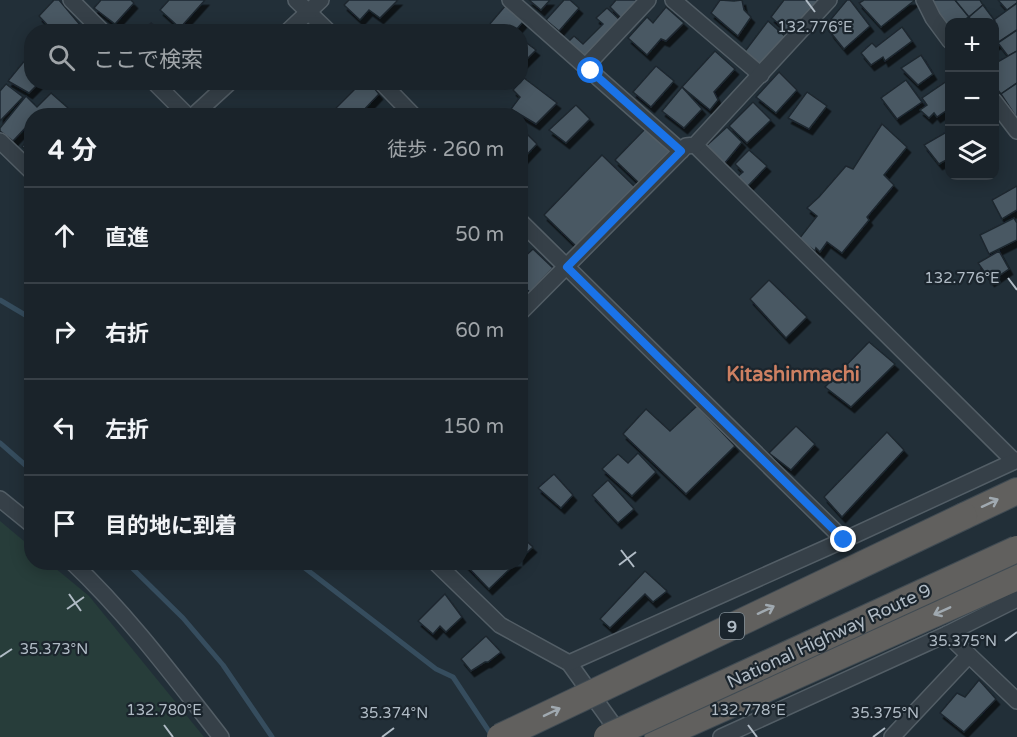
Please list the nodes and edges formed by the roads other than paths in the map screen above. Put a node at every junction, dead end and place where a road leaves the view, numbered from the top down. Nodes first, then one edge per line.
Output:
1 (71, 0) edge
2 (296, 0) edge
3 (321, 0) edge
4 (510, 0) edge
5 (648, 0) edge
6 (673, 0) edge
7 (924, 0) edge
8 (827, 1) edge
9 (309, 12) junction
10 (95, 24) edge
11 (296, 24) edge
12 (321, 24) edge
13 (945, 34) edge
14 (586, 66) junction
15 (761, 75) junction
16 (165, 90) edge
17 (222, 90) edge
18 (389, 90) edge
19 (189, 108) edge
20 (203, 108) edge
21 (406, 108) edge
22 (999, 108) edge
23 (1017, 131) edge
24 (0, 141) edge
25 (688, 148) junction
26 (24, 164) edge
27 (528, 229) edge
28 (567, 267) junction
29 (528, 305) edge
30 (1015, 461) edge
31 (1017, 491) edge
32 (0, 499) edge
33 (24, 518) edge
34 (844, 540) junction
35 (1017, 549) edge
36 (80, 570) edge
37 (443, 570) edge
38 (1010, 588) edge
39 (947, 634) junction
40 (969, 655) junction
41 (569, 663) junction
42 (1017, 701) edge
43 (221, 737) edge
44 (500, 737) edge
45 (607, 737) edge
46 (622, 737) edge
47 (658, 737) edge
48 (721, 737) edge
49 (892, 737) edge

1 - 10 street
2 - 9 street
3 - 9 street
4 - 14 street
5 - 14 street
6 - 15 street
7 - 13 street
8 - 15 street
9 - 11 street
9 - 12 street
14 - 25 street
15 - 25 street
16 - 19 street
17 - 20 street
18 - 21 street
22 - 23 street
24 - 26 street
25 - 28 street
25 - 30 street
27 - 28 street
28 - 29 street
28 - 34 street
30 - 34 street
44 -> 31 highway, 9, bridge
32 - 33 street
34 - 41 street
35 - 45 highway, National Highway Route 9, bridge
36 - 43 street
37 - 41 street
38 - 39 street
38 -> 47 highway
39 - 40 street
39 - 48 street
40 - 42 street
40 - 49 street
41 - 46 street

